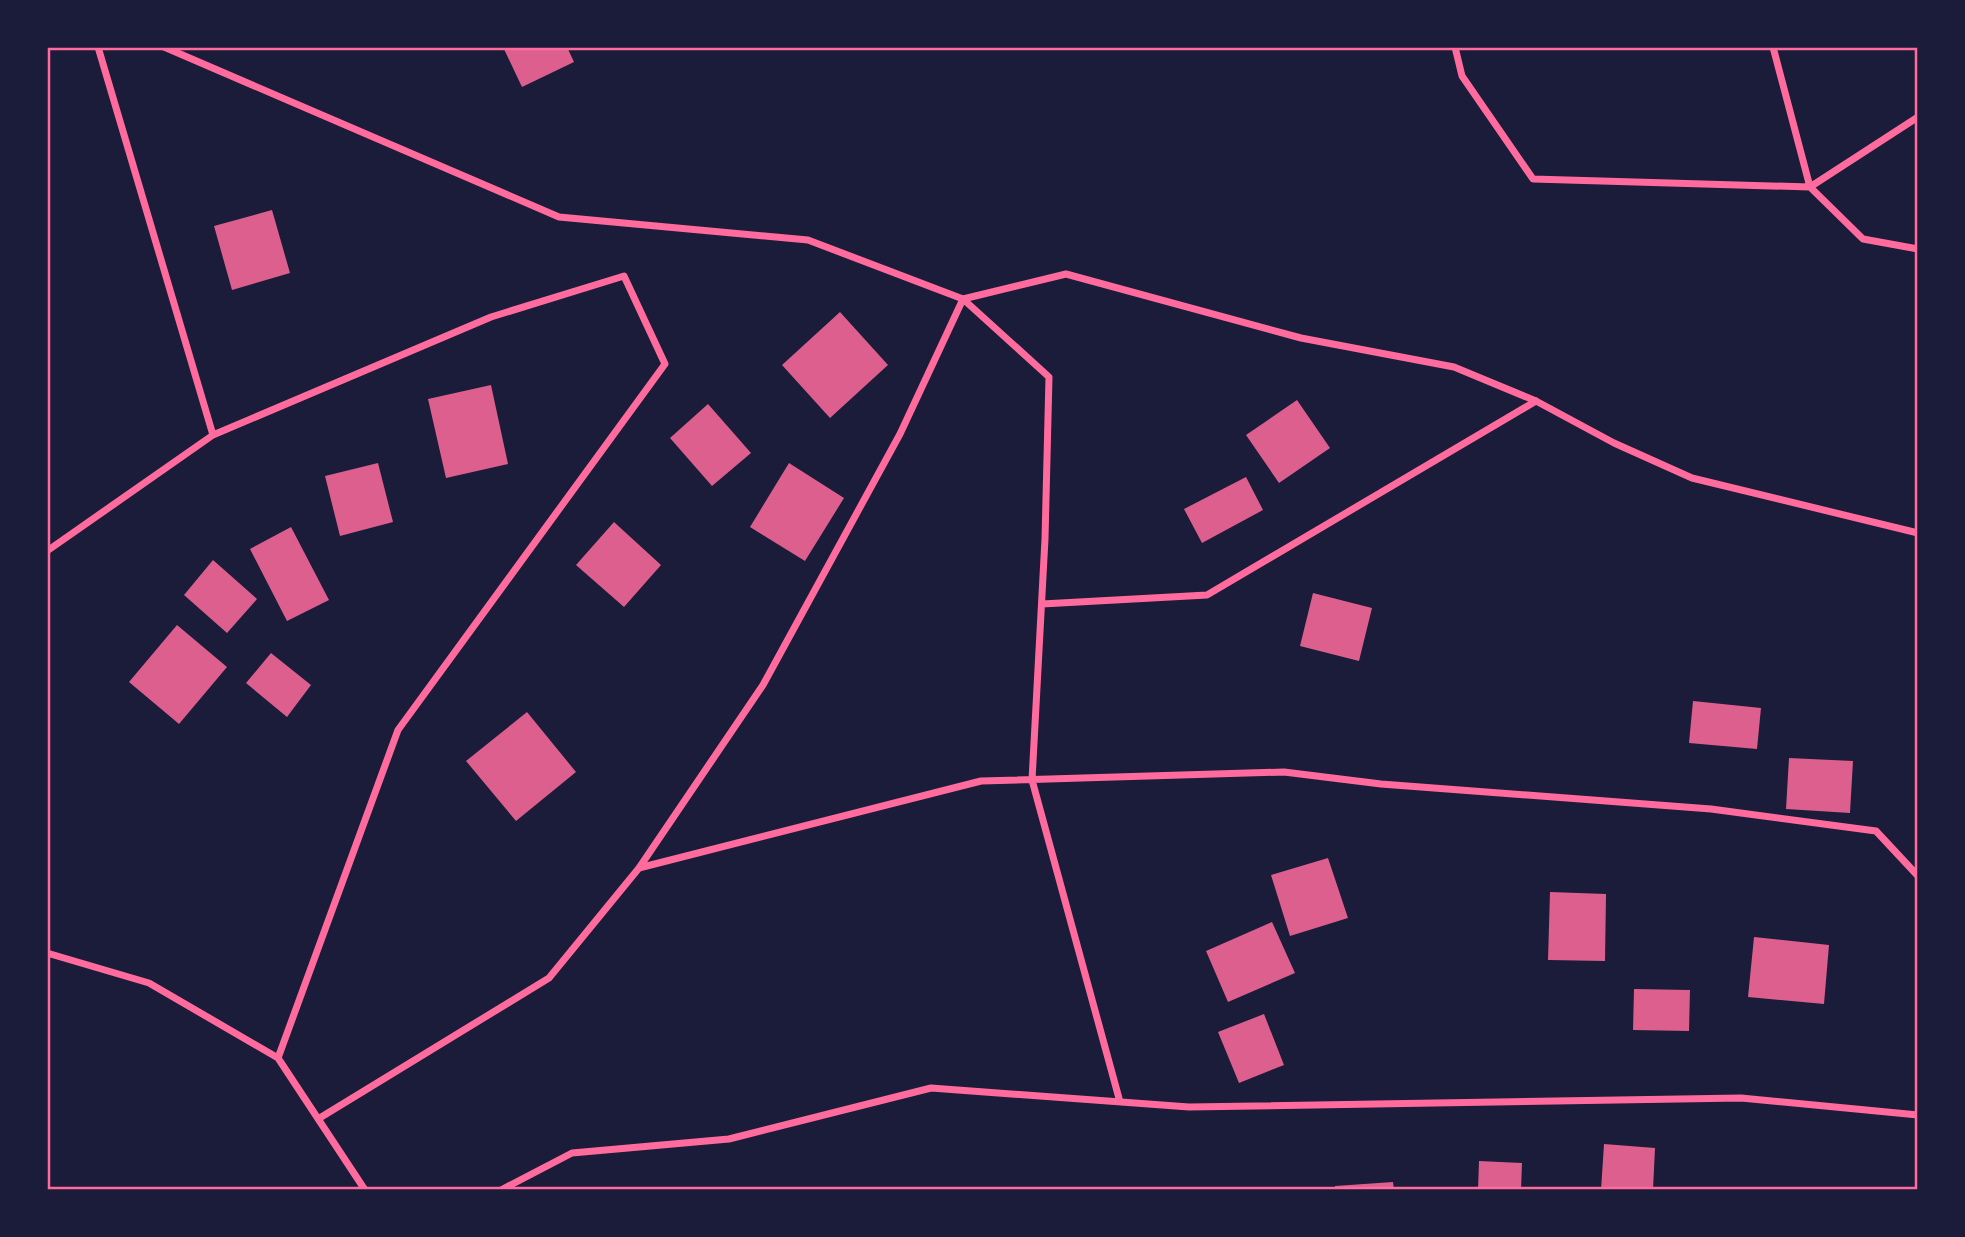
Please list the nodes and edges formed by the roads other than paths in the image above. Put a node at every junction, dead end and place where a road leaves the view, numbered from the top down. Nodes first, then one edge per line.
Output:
1 (98, 47) edge
2 (164, 47) edge
3 (1455, 47) edge
4 (1773, 47) edge
5 (1918, 117) edge
6 (1810, 187) junction
7 (1918, 249) edge
8 (963, 299) junction
9 (1536, 401) junction
10 (213, 435) junction
11 (1918, 533) edge
12 (48, 550) edge
13 (1042, 604) junction
14 (1032, 780) junction
15 (639, 868) junction
16 (1918, 876) edge
17 (47, 953) edge
18 (278, 1058) junction
19 (1120, 1102) junction
20 (1918, 1115) edge
21 (318, 1119) junction
22 (365, 1190) edge
23 (501, 1190) edge

1 - 10 street
2 - 8 street
3 - 6 street
4 - 6 street
5 - 6 street
6 - 7 street
8 - 9 street
8 - 13 street
8 - 15 street
9 - 11 street
9 - 13 street
10 - 12 street
10 - 18 street
13 - 14 street
14 - 15 street
14 - 16 street
14 - 19 street
15 - 21 street
17 - 18 street
18 - 21 street
19 - 20 street
19 - 23 street
21 - 22 street

